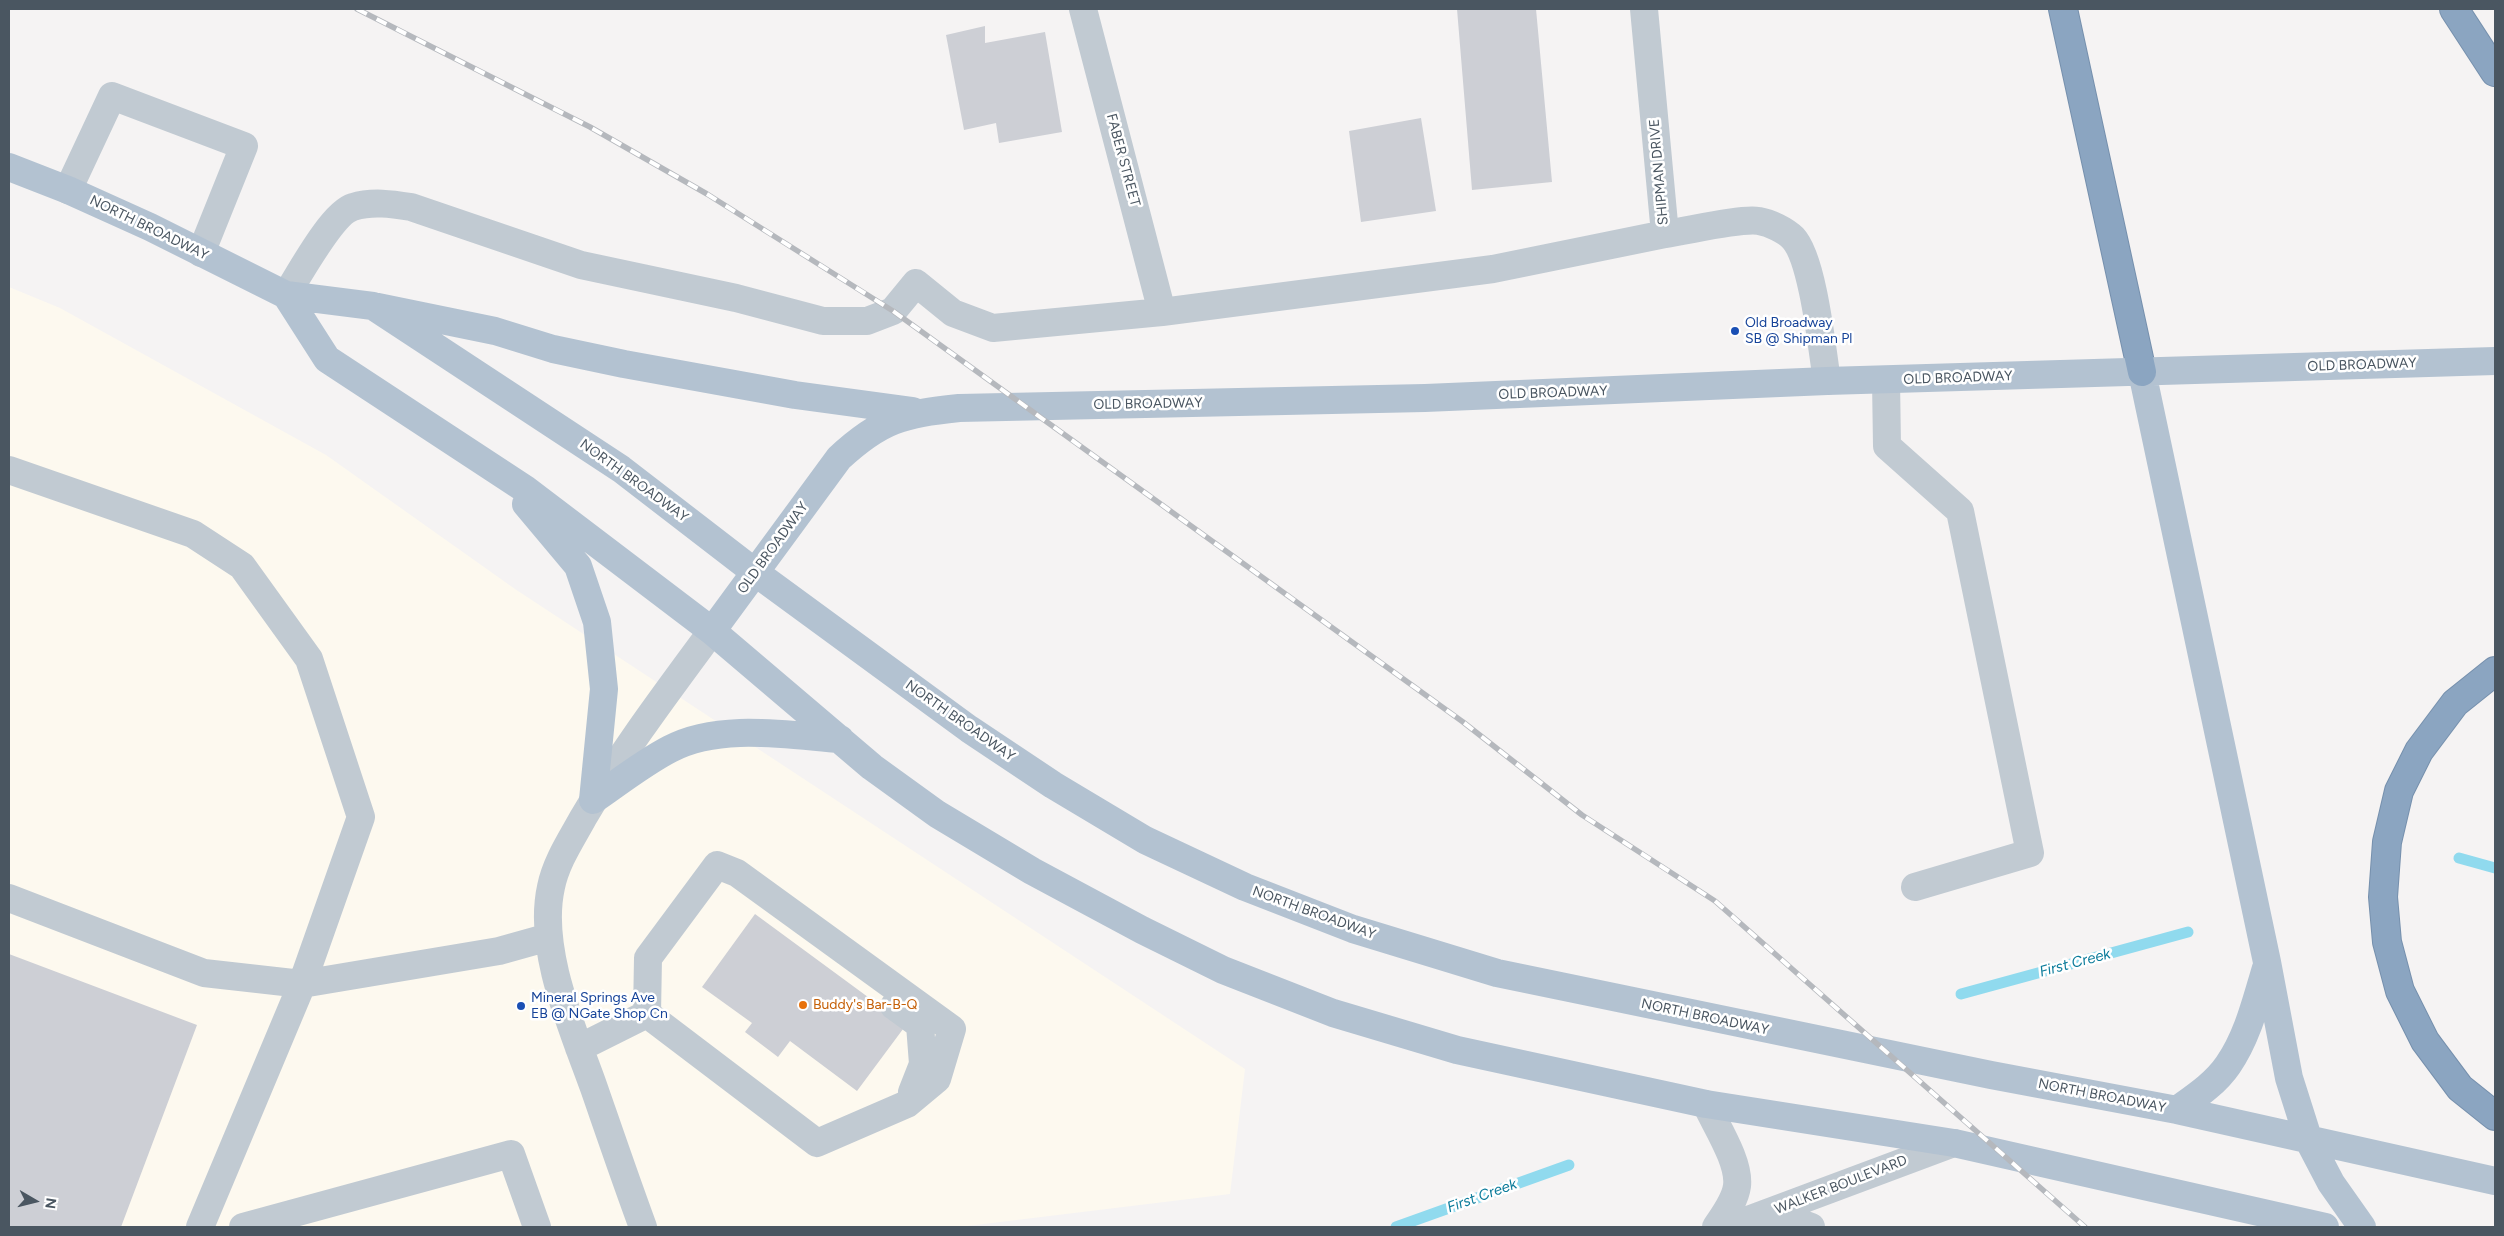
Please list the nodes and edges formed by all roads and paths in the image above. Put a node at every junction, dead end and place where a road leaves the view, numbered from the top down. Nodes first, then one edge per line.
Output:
1 (1083, 9) edge
2 (1644, 9) edge
3 (2063, 9) edge
4 (2454, 9) edge
5 (2495, 72) edge
6 (9, 167) edge
7 (68, 190) junction
8 (1665, 234) junction
9 (201, 253) junction
10 (286, 295) junction
11 (374, 306) junction
12 (1162, 312) junction
13 (2495, 361) edge
14 (2142, 372) junction
15 (1886, 380) junction
16 (1827, 381) junction
17 (921, 412) junction
18 (9, 470) edge
19 (502, 474) junction
20 (756, 572) junction
21 (712, 631) junction
22 (2495, 672) edge
23 (840, 740) junction
24 (594, 800) junction
25 (1915, 887) dead end
26 (9, 898) edge
27 (549, 937) junction
28 (2267, 962) junction
29 (302, 984) junction
30 (647, 1014) junction
31 (579, 1048) junction
32 (1706, 1104) junction
33 (2177, 1110) junction
34 (2495, 1116) edge
35 (2310, 1141) junction
36 (1954, 1143) junction
37 (2495, 1181) edge
38 (1770, 1212) junction
39 (200, 1227) edge
40 (243, 1227) edge
41 (537, 1227) edge
42 (643, 1227) edge
43 (1716, 1227) edge
44 (1729, 1227) edge
45 (1811, 1227) edge
46 (2325, 1227) edge
47 (2362, 1227) edge

1 - 12 street, FABER STREET
2 - 8 street, SHIPMAN DRIVE
3 - 14 highway
4 - 5 highway
6 - 7 main road, NORTH BROADWAY
7 - 9 main road, NORTH BROADWAY
7 - 9 street
8 - 12 street
8 - 16 street, SHIPMAN DRIVE
9 - 10 main road, NORTH BROADWAY
10 - 11 main road, NORTH BROADWAY
10 - 12 street
10 - 19 main road
11 - 17 main road
11 - 20 main road, NORTH BROADWAY
13 - 14 main road, OLD BROADWAY
14 - 15 main road, OLD BROADWAY
14 - 28 main road
15 - 16 main road, OLD BROADWAY
15 - 25 street
16 - 17 main road, OLD BROADWAY
17 - 20 main road, OLD BROADWAY
18 - 29 street
19 - 21 main road
19 - 24 main road
20 - 21 main road, OLD BROADWAY
20 - 33 main road, NORTH BROADWAY
21 - 23 main road
21 - 24 street
22 - 34 highway
23 - 24 main road
23 - 32 main road
24 - 27 street
26 - 29 street
27 - 29 street
27 - 31 street
28 - 33 main road
28 - 35 main road
29 - 39 street
30 - 30 street
30 - 31 street
31 - 42 street
32 - 36 main road
32 - 43 street
33 - 35 main road, NORTH BROADWAY
35 - 37 main road, NORTH BROADWAY
35 - 47 main road
36 - 38 street, WALKER BOULEVARD
36 - 46 main road
38 - 44 street, WALKER BOULEVARD
38 - 45 street
40 - 41 street

